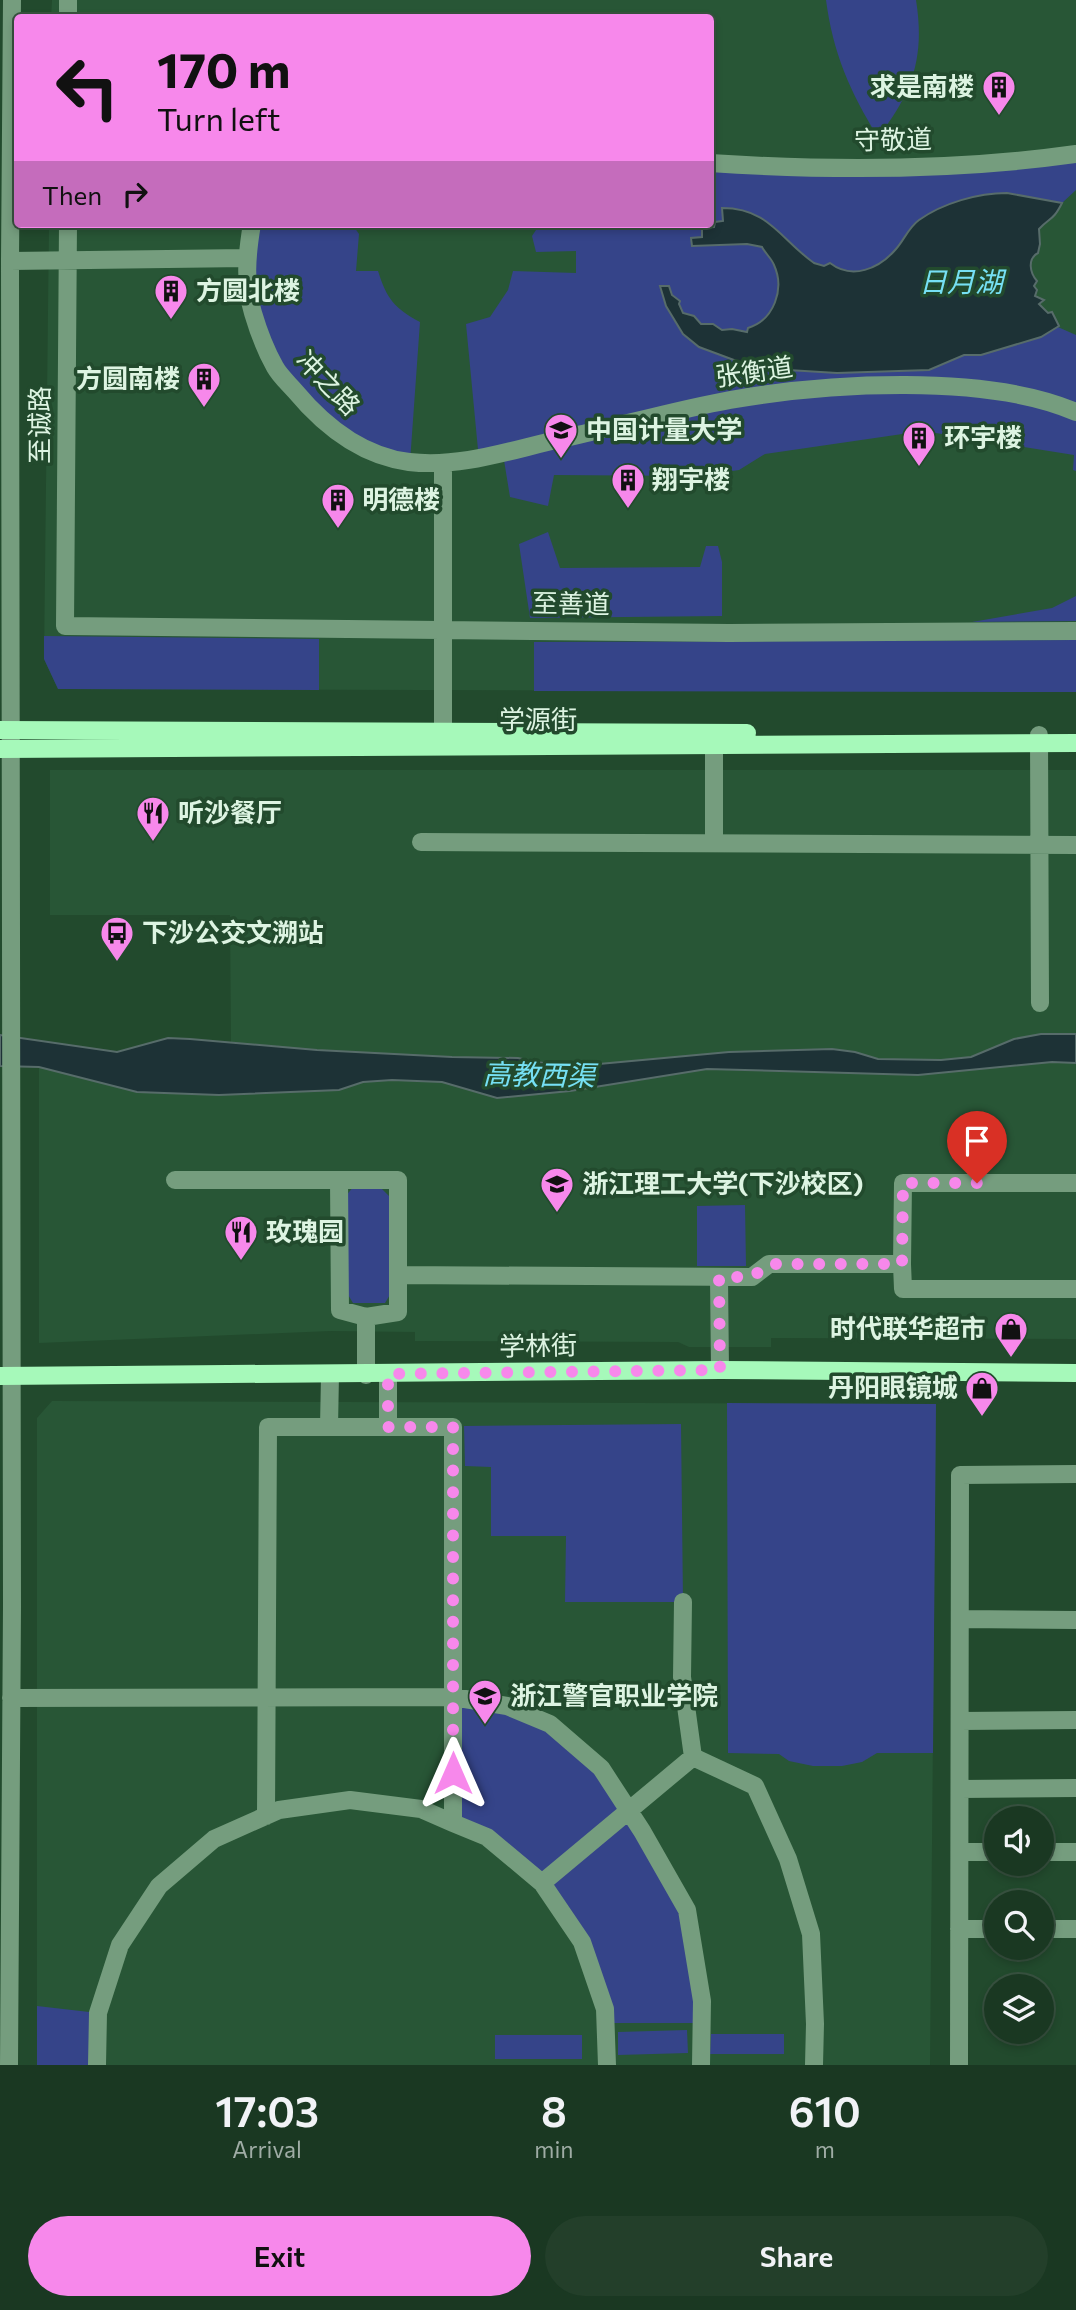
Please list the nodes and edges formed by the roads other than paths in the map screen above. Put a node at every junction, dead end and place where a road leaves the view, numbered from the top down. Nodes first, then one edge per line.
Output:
1 (12, 0) edge
2 (1076, 154) edge
3 (714, 163) edge
4 (68, 228) edge
5 (251, 228) edge
6 (246, 258) junction
7 (68, 260) junction
8 (10, 261) junction
9 (1076, 412) edge
10 (443, 464) junction
11 (65, 626) joint
12 (443, 629) junction
13 (1076, 631) edge
14 (6, 730) edge
15 (443, 731) junction
16 (1076, 736) edge
17 (714, 739) junction
18 (1039, 739) junction
19 (1076, 743) edge
20 (6, 749) edge
21 (421, 842) dead end
22 (714, 842) junction
23 (1039, 845) junction
24 (1076, 845) edge
25 (1040, 1003) dead end
26 (175, 1180) dead end
27 (338, 1180) junction
28 (1076, 1182) edge
29 (902, 1264) junction
30 (398, 1275) junction
31 (719, 1277) junction
32 (1076, 1289) edge
33 (366, 1317) junction
34 (720, 1370) junction
35 (1076, 1373) edge
36 (388, 1374) junction
37 (330, 1375) junction
38 (366, 1375) junction
39 (6, 1376) edge
40 (329, 1427) junction
41 (388, 1427) junction
42 (1076, 1474) edge
43 (683, 1602) dead end
44 (961, 1619) junction
45 (1076, 1620) edge
46 (266, 1697) junction
47 (453, 1697) junction
48 (11, 1698) junction
49 (1076, 1720) edge
50 (960, 1721) junction
51 (693, 1757) junction
52 (1076, 1788) edge
53 (960, 1789) junction
54 (629, 1811) junction
55 (266, 1816) junction
56 (453, 1823) junction
57 (961, 1852) junction
58 (984, 1852) edge
59 (1054, 1852) edge
60 (1076, 1852) edge
61 (542, 1883) junction
62 (959, 1929) junction
63 (984, 1929) edge
64 (1054, 1929) edge
65 (1076, 1930) edge
66 (9, 2065) edge
67 (97, 2065) edge
68 (607, 2065) edge
69 (701, 2065) edge
70 (814, 2065) edge
71 (959, 2065) edge

1 - 8 street
2 - 3 street, 守敬道
4 - 7 street, 至诚路
5 - 6 street, 冲之路
6 - 7 street
6 - 10 street, 冲之路
7 - 8 street
7 - 11 street, 至诚路
8 - 14 street
9 - 10 street, 张衡道
10 - 12 street
11 - 12 street, 至善道
12 - 13 street, 至善道
12 - 15 street
14 - 15 main road, 学源街
14 - 20 street
15 - 17 main road, 学源街
16 - 18 main road, 学源街
17 - 18 main road, 学源街
17 - 20 main road, 学源街
17 - 22 street
18 - 19 main road, 学源街
18 - 23 street
20 - 39 street
21 - 22 street
22 - 23 street
23 - 24 street
23 - 25 street
26 - 27 street
27 - 30 street
27 - 33 street
28 - 29 street
29 - 31 street
29 - 32 street
30 - 31 street
30 - 33 street
31 - 34 street
33 - 38 street
34 - 35 main road, 学林街
34 - 36 main road, 学林街
36 - 38 main road, 学林街
36 - 41 street
37 - 38 main road, 学林街
37 - 39 main road, 学林街
37 - 40 street
39 - 48 street
40 - 41 street
40 - 46 street
41 - 47 street
42 - 44 street
43 - 51 street
44 - 45 street
44 - 50 street
46 - 47 street
46 - 48 street
46 - 55 street
47 - 54 street
47 - 56 street
48 - 66 street
49 - 50 street
50 - 53 street
51 - 54 street
51 - 70 street
52 - 53 street
53 - 57 street
54 - 61 street
54 - 69 street
55 - 56 street
55 - 67 street
56 - 61 street
57 - 58 street
57 - 62 street
59 - 60 street
61 - 68 street
62 - 63 street
62 - 71 street
64 - 65 street

